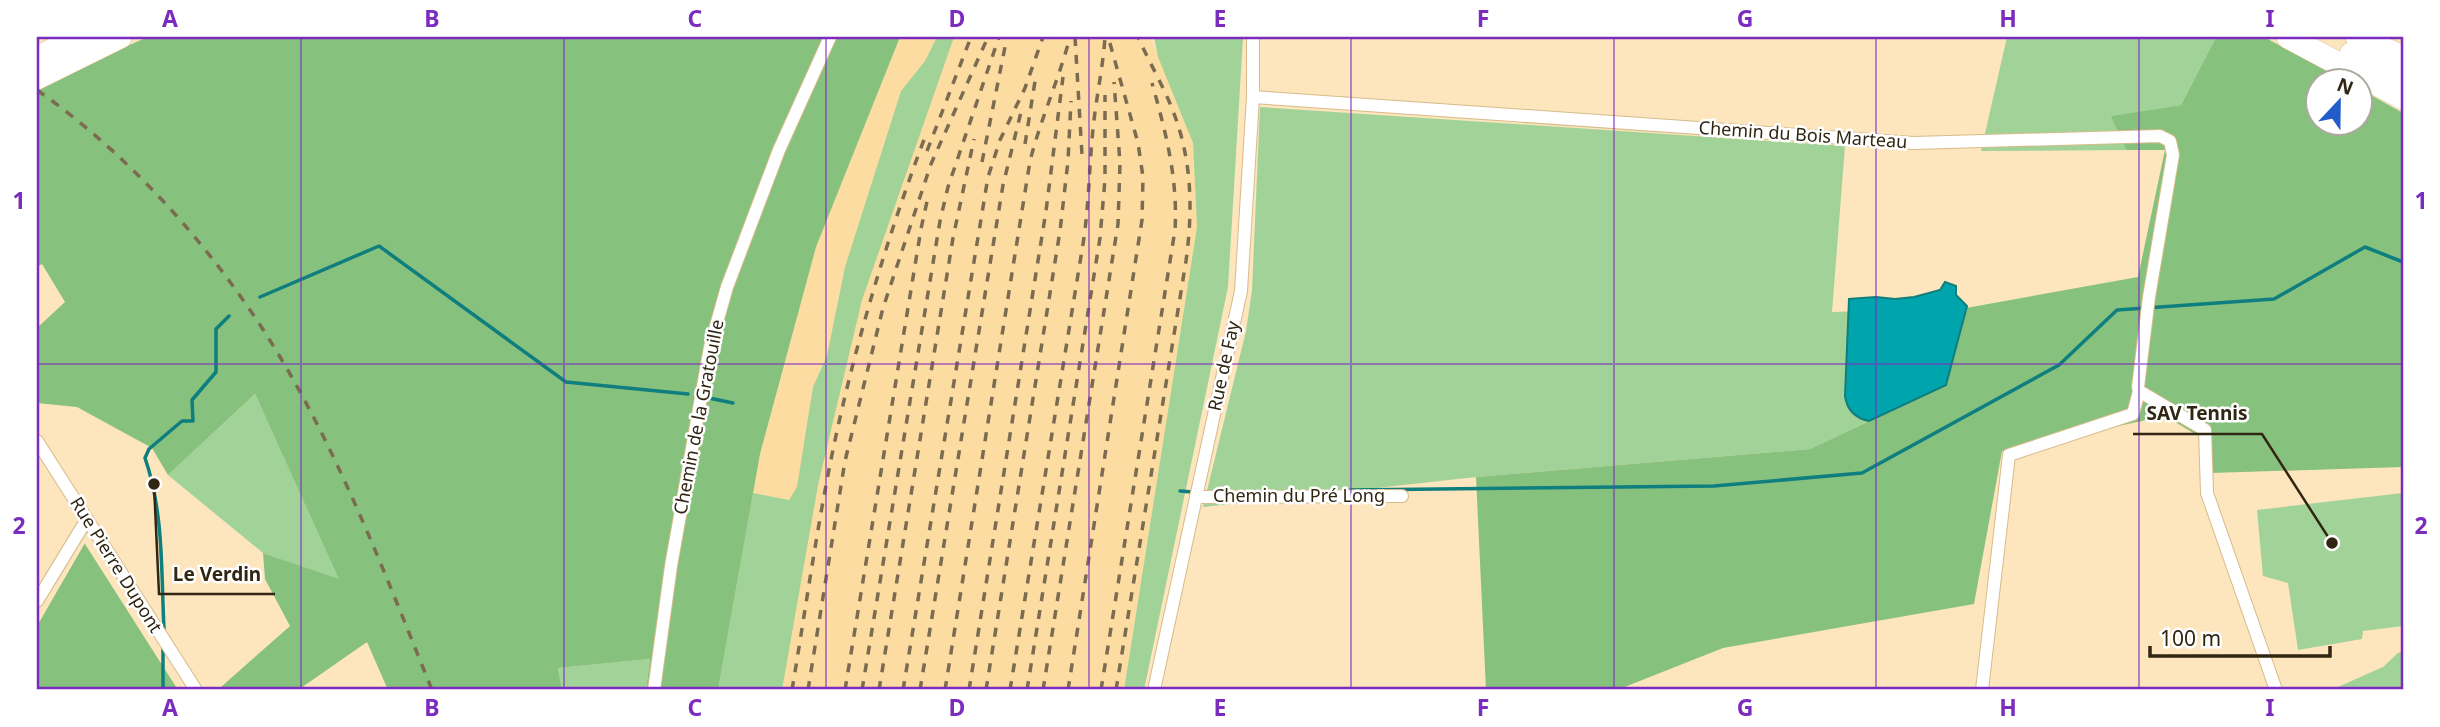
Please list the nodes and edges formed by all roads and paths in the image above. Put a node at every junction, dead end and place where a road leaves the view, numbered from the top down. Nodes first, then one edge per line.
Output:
1 (78, 37) edge
2 (120, 37) edge
3 (830, 37) edge
4 (1253, 37) edge
5 (2288, 37) edge
6 (2314, 37) edge
7 (2357, 37) edge
8 (2403, 57) edge
9 (37, 58) edge
10 (37, 78) edge
11 (2403, 78) edge
12 (1253, 97) junction
13 (2403, 98) edge
14 (2139, 391) junction
15 (37, 441) edge
16 (1196, 496) junction
17 (1402, 496) dead end
18 (87, 519) junction
19 (37, 601) edge
20 (196, 690) edge
21 (654, 690) edge
22 (1154, 690) edge
23 (1982, 690) edge
24 (2276, 690) edge

1 - 9 highway
2 - 10 highway
3 - 21 street, Chemin de la Gratouille
4 - 12 street, Rue de Fay
5 - 13 highway
6 - 11 highway
7 - 8 highway
12 - 14 street, Chemin du Bois Marteau
12 - 16 street, Rue de Fay
14 - 23 street
14 - 24 street
15 - 18 street, Rue Pierre Dupont
16 - 17 street, Chemin du Pré Long
16 - 22 street, Rue de Fay
18 - 19 street
18 - 20 street, Rue Pierre Dupont

